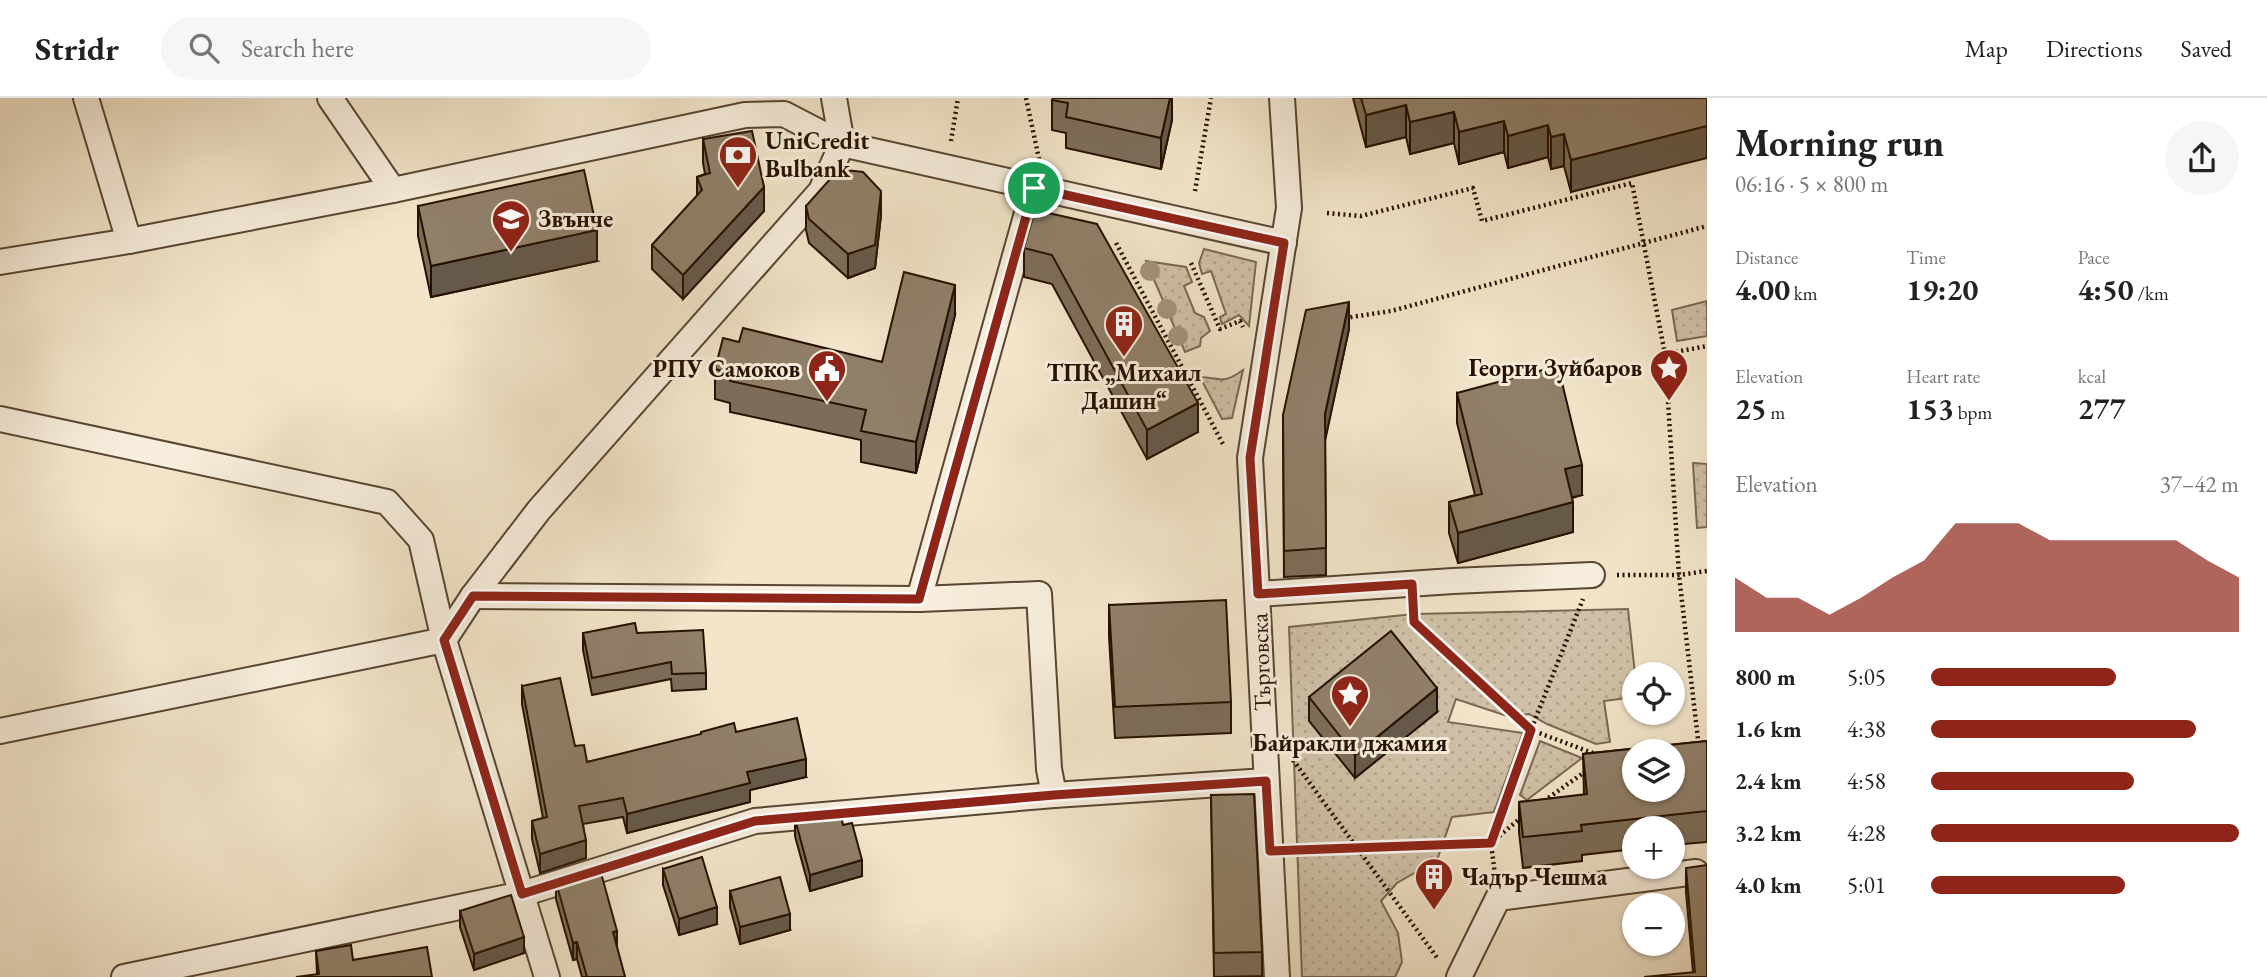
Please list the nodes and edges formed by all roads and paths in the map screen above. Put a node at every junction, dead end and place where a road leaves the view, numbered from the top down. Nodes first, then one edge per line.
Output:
1 (86, 98) edge
2 (330, 98) edge
3 (834, 98) edge
4 (958, 98) edge
5 (1026, 98) edge
6 (1211, 98) edge
7 (1282, 98) edge
8 (951, 141) dead end
9 (842, 144) junction
10 (1039, 159) dead end
11 (1034, 188) junction
12 (393, 190) junction
13 (1195, 191) dead end
14 (1327, 213) dead end
15 (1707, 226) edge
16 (1644, 241) junction
17 (129, 242) junction
18 (1116, 243) dead end
19 (1284, 243) junction
20 (0, 262) edge
21 (1191, 263) dead end
22 (1339, 319) edge
23 (1246, 332) dead end
24 (1707, 346) edge
25 (1665, 354) junction
26 (0, 419) edge
27 (1224, 447) dead end
28 (1707, 571) edge
29 (1592, 575) junction
30 (1679, 575) junction
31 (1412, 584) junction
32 (1258, 594) junction
33 (473, 596) junction
34 (919, 599) junction
35 (444, 640) junction
36 (1263, 720) junction
37 (1531, 730) junction
38 (0, 731) edge
39 (1707, 747) edge
40 (1699, 748) junction
41 (1690, 749) edge
42 (1598, 762) edge
43 (1587, 770) edge
44 (1266, 781) junction
45 (1054, 795) junction
46 (1491, 843) junction
47 (1357, 848) junction
48 (1270, 851) junction
49 (1696, 872) edge
50 (522, 894) junction
51 (216, 967) edge
52 (1451, 972) edge
53 (124, 977) edge
54 (547, 977) edge
55 (1278, 977) edge

1 - 17 street
2 - 12 street
3 - 9 street
4 - 8 path
5 - 10 path
6 - 13 path
7 - 19 street, Търговска
9 - 11 street
9 - 12 street
9 - 33 street
11 - 19 street
11 - 34 street
12 - 17 street
14 - 16 path
15 - 16 path
16 - 22 path
16 - 25 path
17 - 20 street
18 - 27 path
19 - 32 street, Търговска
21 - 23 path
24 - 25 path
25 - 30 path
26 - 35 street
28 - 30 path
29 - 30 path
29 - 31 street
29 - 37 path
30 - 40 path
31 - 32 street
31 - 37 path
32 - 36 street, Търговска
33 - 34 street
33 - 35 street
34 - 45 street
35 - 38 street
35 - 50 street
36 - 44 street, Търговска
36 - 47 path
37 - 42 path
37 - 46 path
39 - 40 path
40 - 41 path
43 - 46 path
44 - 45 street
44 - 48 street, Търговска
45 - 50 street
46 - 47 path
47 - 48 path
47 - 52 path
48 - 55 street, Търговска
49 - 52 street
50 - 51 street
50 - 54 street
51 - 53 street

